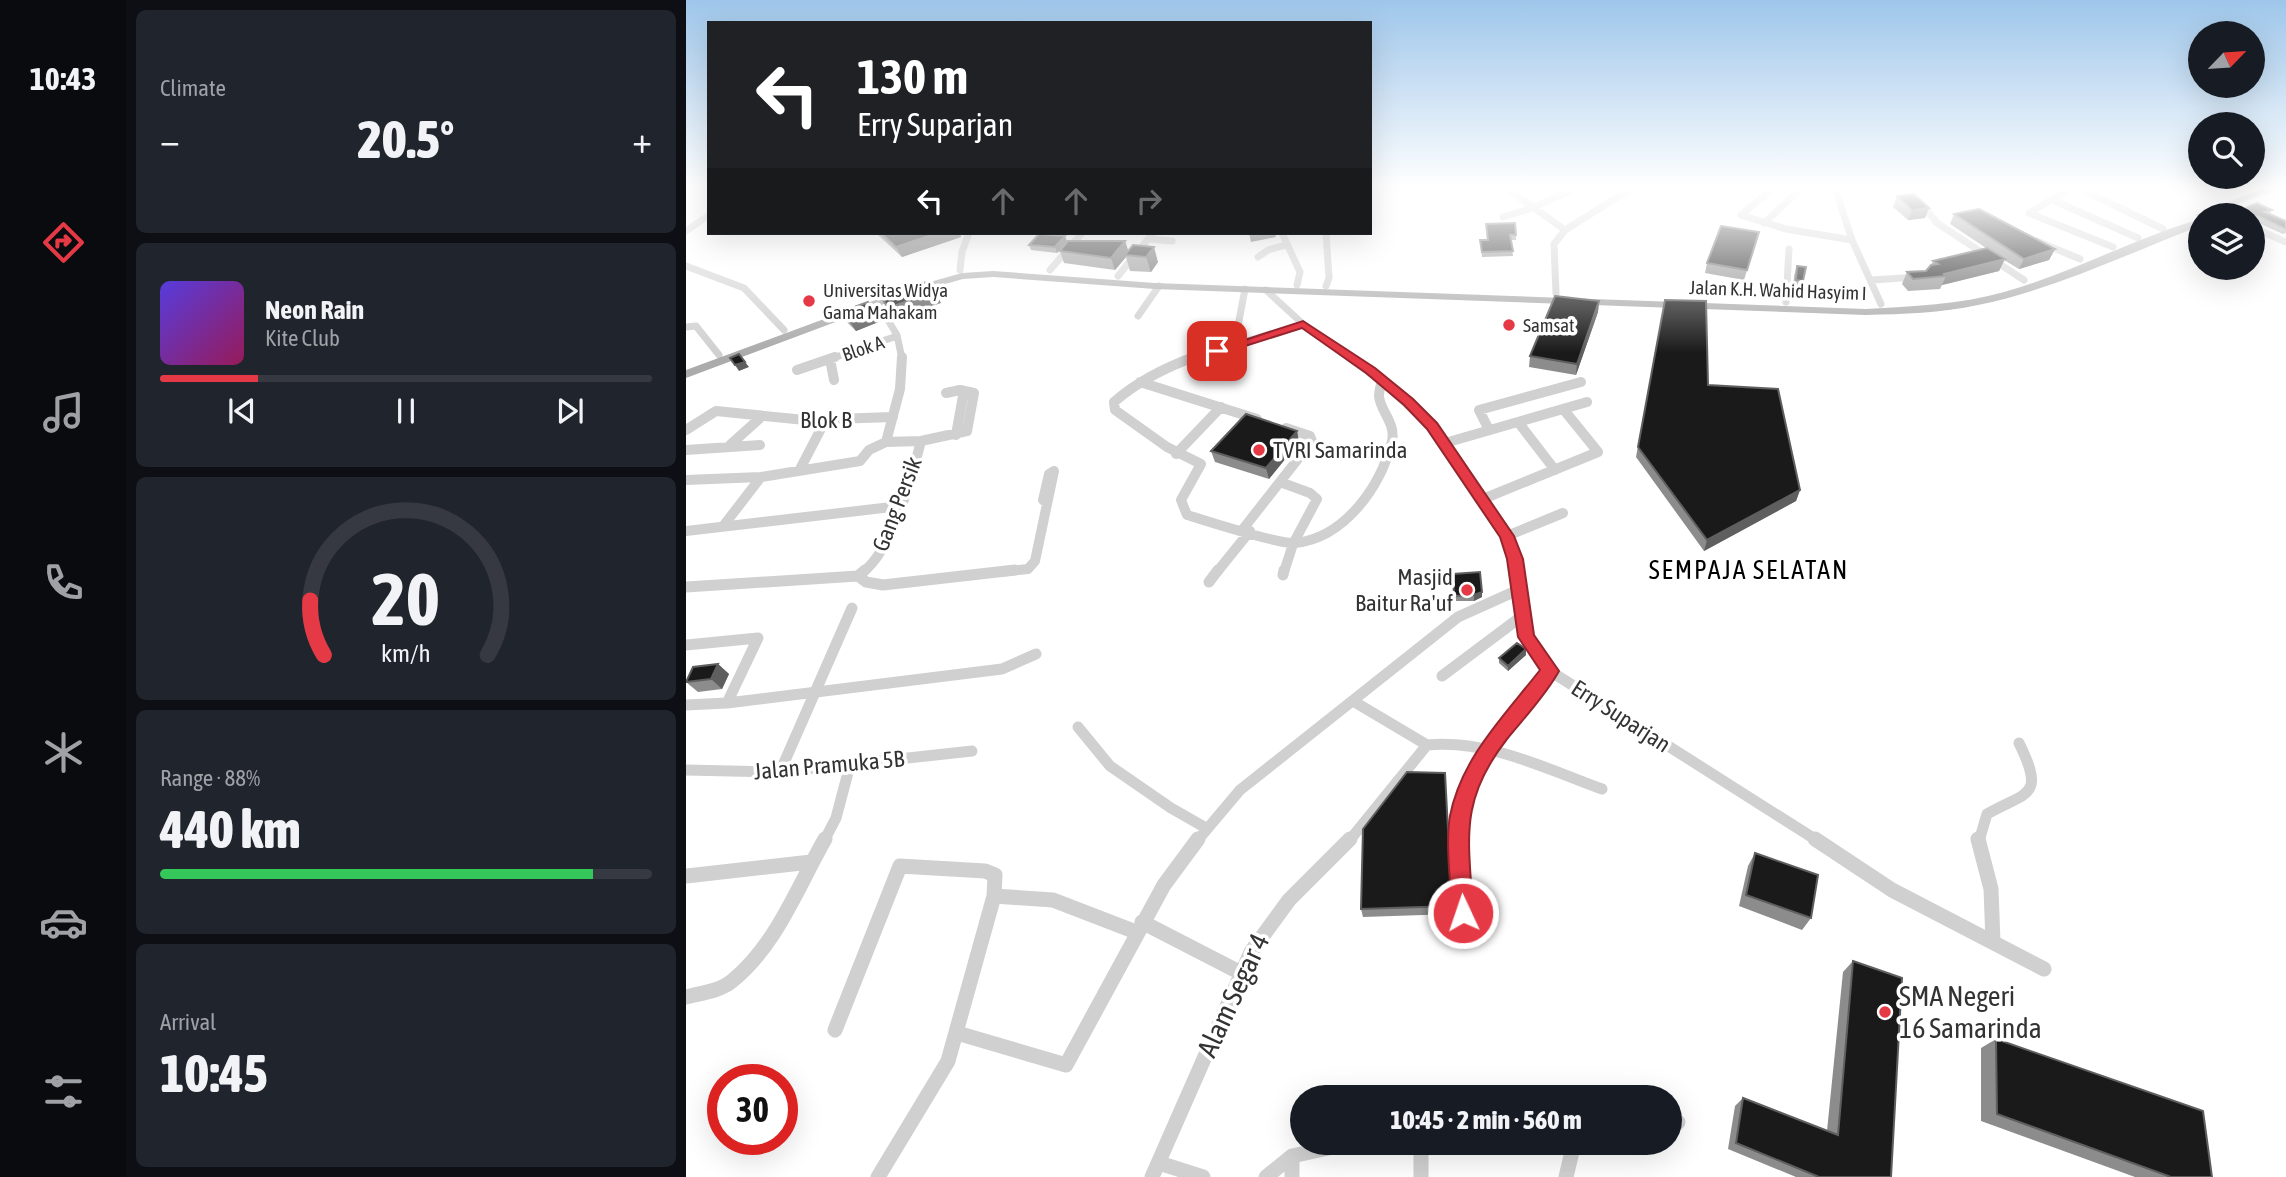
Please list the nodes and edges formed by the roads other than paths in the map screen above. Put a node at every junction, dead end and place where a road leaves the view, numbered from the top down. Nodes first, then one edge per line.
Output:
1 (965, 243) edge
2 (1073, 243) edge
3 (1144, 243) edge
4 (1326, 243) edge
5 (1557, 243) edge
6 (1853, 243) edge
7 (1967, 243) edge
8 (2035, 243) edge
9 (2103, 243) edge
10 (2124, 243) edge
11 (2139, 243) edge
12 (1286, 245) joint
13 (2113, 247) junction
14 (1789, 249) dead end
15 (1258, 257) dead end
16 (686, 266) edge
17 (2072, 266) junction
18 (1049, 270) junction
19 (960, 271) junction
20 (1118, 276) junction
21 (1920, 277) edge
22 (1872, 280) junction
23 (2024, 280) junction
24 (1297, 285) junction
25 (1159, 286) junction
26 (1326, 286) junction
27 (908, 288) junction
28 (1244, 289) junction
29 (1266, 290) junction
30 (1407, 293) junction
31 (1556, 293) junction
32 (877, 302) junction
33 (1786, 302) junction
34 (1881, 304) junction
35 (1832, 309) junction
36 (1138, 316) dead end
37 (1303, 324) junction
38 (1237, 326) dead end
39 (686, 327) edge
40 (784, 330) junction
41 (897, 336) junction
42 (719, 355) junction
43 (830, 359) junction
44 (686, 368) edge
45 (797, 370) dead end
46 (686, 374) edge
47 (834, 380) dead end
48 (1382, 380) junction
49 (1140, 382) junction
50 (1581, 382) dead end
51 (946, 393) dead end
52 (1587, 402) dead end
53 (1221, 407) junction
54 (1564, 410) junction
55 (1247, 416) junction
56 (893, 417) junction
57 (759, 419) junction
58 (825, 421) junction
59 (1518, 422) junction
60 (1237, 425) edge
61 (686, 430) edge
62 (1489, 430) junction
63 (920, 440) junction
64 (886, 442) junction
65 (1445, 443) junction
66 (730, 445) junction
67 (760, 445) dead end
68 (686, 450) edge
69 (1176, 454) junction
70 (1210, 454) edge
71 (1200, 464) junction
72 (1555, 470) junction
73 (799, 471) junction
74 (761, 477) junction
75 (686, 480) edge
76 (1280, 482) junction
77 (1483, 499) junction
78 (1046, 502) dead end
79 (900, 506) junction
80 (1563, 513) dead end
81 (724, 525) junction
82 (1247, 530) junction
83 (686, 531) edge
84 (1507, 536) junction
85 (1293, 544) junction
86 (1283, 575) dead end
87 (858, 576) junction
88 (1209, 582) dead end
89 (686, 587) edge
90 (1518, 590) junction
91 (852, 608) dead end
92 (1522, 616) junction
93 (686, 645) edge
94 (1036, 654) dead end
95 (1550, 671) junction
96 (1442, 676) dead end
97 (817, 691) junction
98 (1353, 701) junction
99 (727, 703) junction
100 (686, 705) edge
101 (1078, 727) dead end
102 (2019, 743) dead end
103 (1430, 744) junction
104 (1488, 750) junction
105 (972, 751) dead end
106 (850, 765) junction
107 (686, 770) edge
108 (780, 772) junction
109 (1602, 789) dead end
110 (1206, 828) junction
111 (811, 862) junction
112 (686, 876) edge
113 (994, 896) junction
114 (1463, 913) dead end
115 (1139, 927) junction
116 (1993, 942) junction
117 (2044, 969) dead end
118 (1241, 973) junction
119 (691, 996) edge
120 (835, 1030) dead end
121 (957, 1032) junction
122 (1297, 1155) edge
123 (1421, 1155) edge
124 (1571, 1155) edge
125 (1292, 1156) junction
126 (1156, 1170) edge
127 (878, 1177) edge
128 (1203, 1177) edge
129 (1266, 1177) edge
130 (1292, 1177) edge
131 (1421, 1177) edge
132 (1566, 1177) edge

1 - 19 street
2 - 18 street
3 - 20 street
4 - 26 street
5 - 31 street
6 - 22 street
7 - 23 street
8 - 17 street
9 - 13 street
10 - 13 main road, Jalan K.H. Wahid Hasyim I
11 - 17 main road, Jalan K.H. Wahid Hasyim I
12 - 15 street
12 - 24 street
13 - 17 main road, Jalan K.H. Wahid Hasyim I
14 - 33 street
16 - 40 street
17 - 23 main road, Jalan K.H. Wahid Hasyim I
17 - 35 main road, Jalan K.H. Wahid Hasyim I
18 - 19 main road, Jalan K.H. Wahid Hasyim I
18 - 20 main road, Jalan K.H. Wahid Hasyim I
19 - 27 main road, Jalan K.H. Wahid Hasyim I
20 - 24 main road, Jalan K.H. Wahid Hasyim I
21 - 22 street
22 - 34 street
23 - 34 main road, Jalan K.H. Wahid Hasyim I
24 - 26 main road, Jalan K.H. Wahid Hasyim I
25 - 27 main road, Jalan K.H. Wahid Hasyim I
25 - 28 main road, Jalan K.H. Wahid Hasyim I
25 - 36 street
26 - 30 main road, Jalan K.H. Wahid Hasyim I
27 - 32 main road, Jalan K.H. Wahid Hasyim I
27 - 40 main road, Jalan K.H. Wahid Hasyim I
28 - 29 main road, Jalan K.H. Wahid Hasyim I
28 - 38 street
29 - 30 main road, Jalan K.H. Wahid Hasyim I
29 - 37 street, Erry Suparjan
30 - 31 main road, Jalan K.H. Wahid Hasyim I
30 - 35 main road, Jalan K.H. Wahid Hasyim I
31 - 33 main road, Jalan K.H. Wahid Hasyim I
32 - 41 street, Gang Persik
32 - 46 main road, Jalan K.H. Wahid Hasyim I
33 - 35 main road, Jalan K.H. Wahid Hasyim I
34 - 35 main road, Jalan K.H. Wahid Hasyim I
37 - 48 street, Erry Suparjan
37 - 49 street
39 - 42 street
40 - 42 main road, Jalan K.H. Wahid Hasyim I
41 - 43 street, Blok A
41 - 56 street, Gang Persik
42 - 44 main road, Jalan K.H. Wahid Hasyim I
43 - 45 street, Blok A
43 - 47 street, Blok A
48 - 65 street, Erry Suparjan
48 - 85 street
49 - 53 street
49 - 69 street
50 - 62 street
51 - 63 street
52 - 54 street
53 - 55 street
53 - 69 street
54 - 59 street
54 - 72 street
55 - 60 street
55 - 76 street
56 - 58 street, Blok B
56 - 64 street, Gang Persik
57 - 58 street, Blok B
57 - 61 street, Blok B
57 - 66 street
58 - 73 street
59 - 62 street
59 - 72 street
62 - 65 street
63 - 64 street, Gang Persik
63 - 79 street, Gang Persik
64 - 73 street
65 - 77 street, Erry Suparjan
66 - 67 street
66 - 68 street
69 - 71 street
70 - 71 street
71 - 82 street
72 - 77 street
73 - 74 street
74 - 75 street
74 - 81 street
76 - 82 street
76 - 85 street
77 - 84 street, Erry Suparjan
78 - 87 street
79 - 81 street
79 - 87 street, Gang Persik
80 - 84 street
81 - 83 street
82 - 85 street
82 - 88 street
84 - 90 street, Erry Suparjan
85 - 86 street
87 - 89 street
90 - 92 street, Erry Suparjan
90 - 98 street
91 - 97 street
92 - 95 street, Erry Suparjan
92 - 96 street
93 - 99 street
94 - 97 street
95 - 104 street
95 - 116 street, Erry Suparjan
97 - 99 street
97 - 108 street
98 - 103 street
98 - 110 street
99 - 100 street
101 - 110 street
102 - 116 street
103 - 104 street
103 - 118 street, Alam Segar 4
104 - 109 street
104 - 114 street
105 - 106 street, Jalan Pramuka 5B
106 - 108 street, Jalan Pramuka 5B
106 - 111 street
107 - 108 street, Jalan Pramuka 5B
110 - 115 street
111 - 112 street
111 - 119 street
113 - 115 street
113 - 120 street
113 - 121 street
115 - 118 street
115 - 121 street
116 - 117 street, Erry Suparjan
118 - 126 street, Alam Segar 4
121 - 127 street
122 - 125 street
123 - 131 street
124 - 132 street
125 - 129 street
125 - 130 street
126 - 128 street

